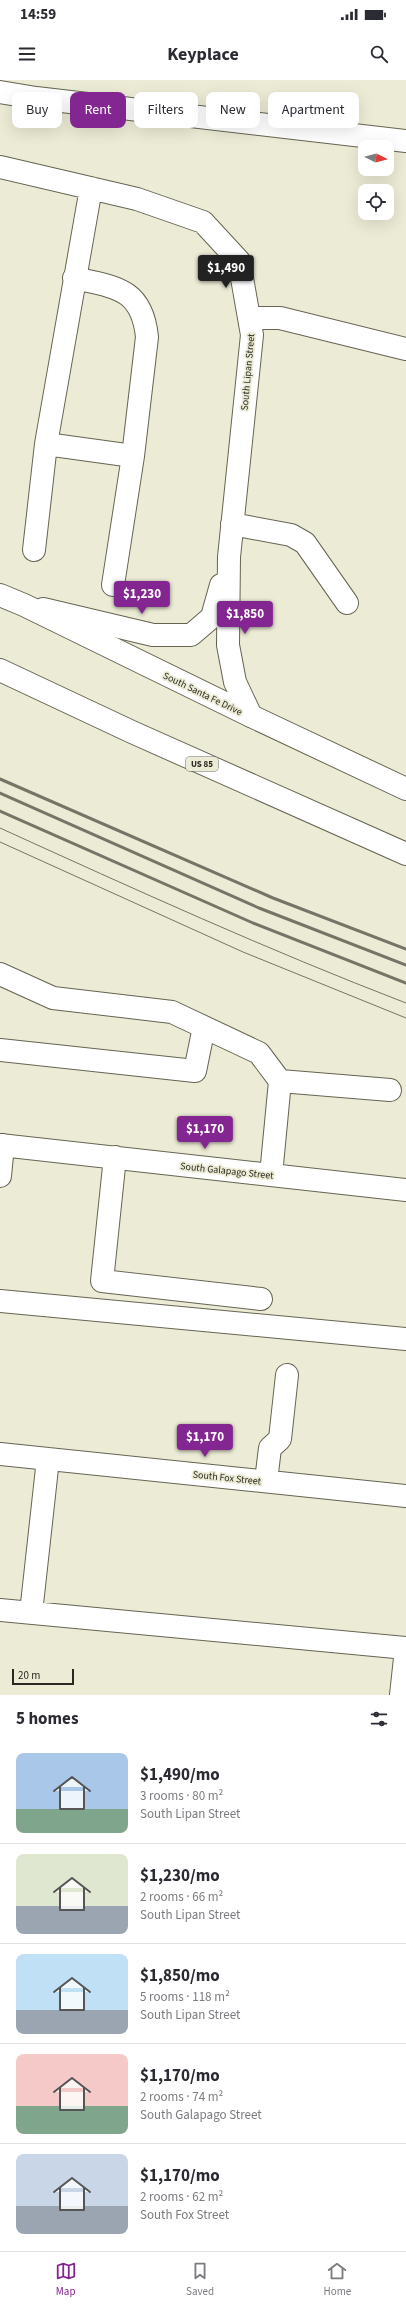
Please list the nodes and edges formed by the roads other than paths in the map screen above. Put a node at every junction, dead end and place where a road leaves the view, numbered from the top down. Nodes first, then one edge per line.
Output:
1 (0, 92) edge
2 (406, 140) edge
3 (0, 167) edge
4 (91, 188) junction
5 (74, 278) junction
6 (249, 318) junction
7 (406, 349) edge
8 (46, 444) junction
9 (133, 456) junction
10 (232, 524) junction
11 (34, 550) dead end
12 (229, 557) junction
13 (113, 585) dead end
14 (0, 595) edge
15 (347, 603) dead end
16 (24, 605) junction
17 (0, 670) edge
18 (251, 716) junction
19 (406, 789) edge
20 (406, 854) edge
21 (0, 974) edge
22 (204, 1027) junction
23 (0, 1050) edge
24 (280, 1081) junction
25 (390, 1090) dead end
26 (2, 1145) edge
27 (115, 1158) junction
28 (271, 1175) junction
29 (0, 1176) edge
30 (406, 1190) edge
31 (261, 1299) dead end
32 (0, 1301) edge
33 (406, 1339) edge
34 (287, 1375) dead end
35 (0, 1454) edge
36 (48, 1459) junction
37 (266, 1481) junction
38 (406, 1496) edge
39 (0, 1610) edge
40 (31, 1613) junction
41 (406, 1649) edge
42 (401, 1695) edge

1 - 2 main road
3 - 4 main road, South Lipan Street
4 - 5 main road
4 - 6 main road, South Lipan Street
5 - 8 main road
5 - 9 main road
6 - 7 main road
6 - 10 main road, South Lipan Street
8 - 9 main road
8 - 11 main road
9 - 13 main road
10 - 12 main road, South Lipan Street
10 - 15 main road
12 - 16 main road, South Lipan Street
12 - 18 main road, South Lipan Street
14 - 16 main road, South Santa Fe Drive
16 - 18 main road, South Santa Fe Drive
17 - 20 main road, US 85
18 - 19 main road, South Santa Fe Drive
21 - 22 main road
22 - 23 main road
22 - 24 main road
24 - 25 main road
24 - 28 main road
26 - 27 main road, South Galapago Street
26 - 29 main road
27 - 28 main road, South Galapago Street
27 - 31 main road
28 - 30 main road, South Galapago Street
32 - 33 main road
34 - 37 main road
35 - 36 main road, South Fox Street
36 - 37 main road, South Fox Street
36 - 40 main road
37 - 38 main road, South Fox Street
39 - 40 main road
40 - 41 main road
41 - 42 main road

